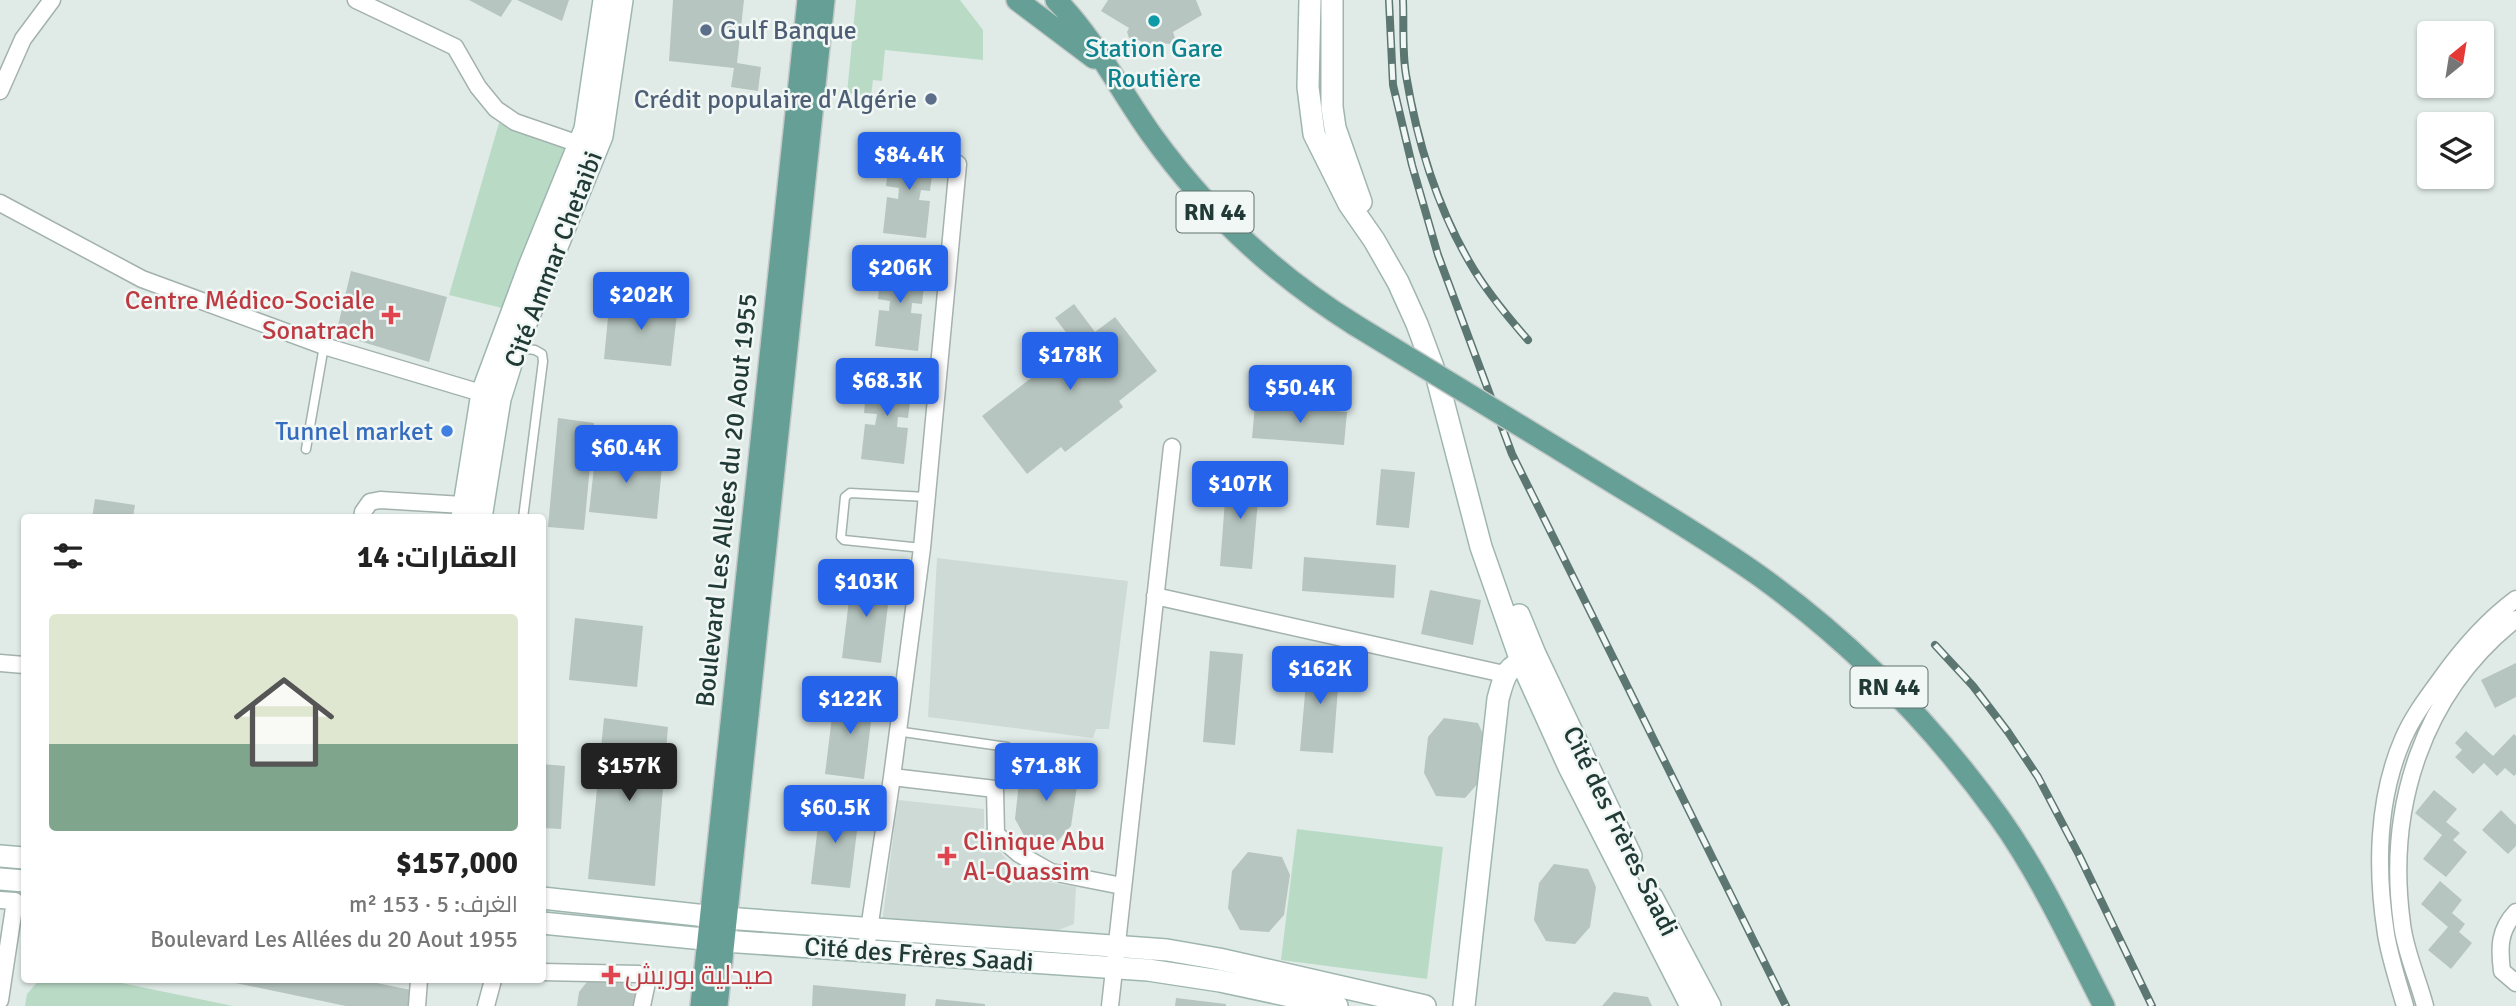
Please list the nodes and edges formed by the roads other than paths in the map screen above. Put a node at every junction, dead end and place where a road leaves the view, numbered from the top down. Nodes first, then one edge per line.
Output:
1 (52, 0) edge
2 (356, 0) edge
3 (808, 0) edge
4 (824, 0) edge
5 (1017, 0) edge
6 (1056, 0) edge
7 (1332, 0) edge
8 (1308, 3) edge
9 (612, 5) edge
10 (1107, 68) junction
11 (0, 91) edge
12 (579, 144) junction
13 (958, 164) dead end
14 (0, 203) edge
15 (1374, 240) junction
16 (324, 346) junction
17 (516, 348) junction
18 (491, 396) junction
19 (1172, 447) dead end
20 (306, 449) dead end
21 (927, 497) junction
22 (462, 512) edge
23 (363, 514) edge
24 (481, 514) edge
25 (524, 514) edge
26 (922, 548) junction
27 (1155, 596) junction
28 (2516, 599) edge
29 (2516, 619) edge
30 (0, 663) edge
31 (1520, 663) junction
32 (21, 665) edge
33 (896, 732) junction
34 (1007, 747) dead end
35 (892, 777) junction
36 (0, 856) edge
37 (21, 858) edge
38 (0, 878) edge
39 (21, 881) edge
40 (1122, 886) junction
41 (546, 898) edge
42 (13, 901) edge
43 (2516, 912) edge
44 (718, 917) junction
45 (546, 923) edge
46 (867, 939) junction
47 (715, 940) junction
48 (1115, 946) junction
49 (1114, 969) junction
50 (546, 972) edge
51 (419, 983) edge
52 (493, 983) edge
53 (2516, 983) edge
54 (0, 1000) edge
55 (417, 1006) edge
56 (486, 1006) edge
57 (642, 1006) edge
58 (701, 1006) edge
59 (717, 1006) edge
60 (1110, 1006) edge
61 (1336, 1006) edge
62 (1425, 1006) edge
63 (1464, 1006) edge
64 (1691, 1006) edge
65 (1710, 1006) edge
66 (2104, 1006) edge
67 (2404, 1006) edge
68 (2425, 1006) edge

1 - 11 street
2 - 12 street, Cité Ammar Chetaibi
3 - 44 main road, Boulevard Les Allées du 20 Aout 1955
4 - 44 main road, Boulevard Les Allées du 20 Aout 1955
5 - 10 main road
6 - 10 main road
7 - 15 main road
8 - 15 main road
9 - 12 main road, Cité Ammar Chetaibi
9 - 17 main road, Cité Ammar Chetaibi
10 - 66 main road, RN 44, bridge
12 - 18 main road, Cité Ammar Chetaibi
13 - 21 street
14 - 16 street
15 - 31 main road, Cité des Frères Saadi
16 - 18 street
16 - 20 lane
17 - 18 main road, Cité Ammar Chetaibi
17 - 25 lane
18 - 22 main road, Cité Ammar Chetaibi
18 - 24 main road, Cité Ammar Chetaibi
19 - 27 street
21 - 26 street
21 - 26 lane
22 - 23 street
26 - 33 street
27 - 31 street
27 - 40 street
28 - 67 street
29 - 68 street
30 - 32 street
31 - 63 main road
31 - 64 main road, Cité des Frères Saadi
31 - 65 main road, Cité des Frères Saadi
33 - 34 lane
33 - 35 street
35 - 40 street
35 - 46 street
36 - 37 main road
38 - 39 main road
40 - 48 street
41 - 44 main road, Cité des Frères Saadi
42 - 54 street
43 - 53 street
44 - 46 main road, Cité des Frères Saadi
44 - 47 main road, Boulevard Les Allées du 20 Aout 1955
45 - 47 main road, Cité des Frères Saadi
46 - 47 main road, Cité des Frères Saadi
46 - 48 main road, Cité des Frères Saadi
46 - 49 main road, Cité des Frères Saadi
47 - 58 main road, Boulevard Les Allées du 20 Aout 1955
47 - 59 main road, Boulevard Les Allées du 20 Aout 1955
48 - 49 street
48 - 62 main road, Cité des Frères Saadi
49 - 60 street
49 - 61 main road, Cité des Frères Saadi
50 - 57 street
51 - 55 street
52 - 56 street

